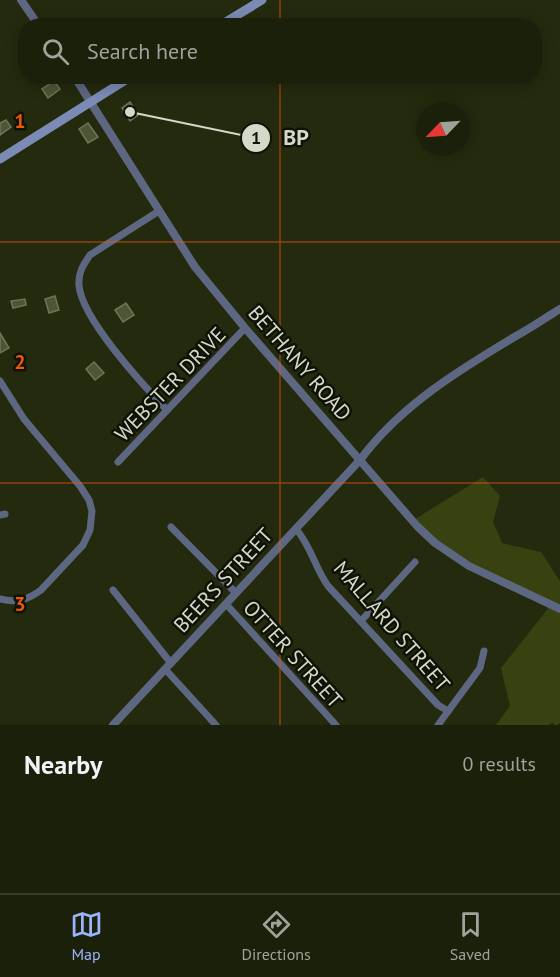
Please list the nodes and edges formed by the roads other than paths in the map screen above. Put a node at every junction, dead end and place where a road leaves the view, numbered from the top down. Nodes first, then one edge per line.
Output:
1 (21, 0) edge
2 (262, 0) edge
3 (33, 18) edge
4 (232, 18) edge
5 (79, 84) edge
6 (119, 84) edge
7 (90, 102) junction
8 (0, 159) edge
9 (159, 211) junction
10 (560, 309) edge
11 (245, 328) junction
12 (0, 381) edge
13 (167, 410) junction
14 (360, 460) junction
15 (118, 462) dead end
16 (171, 527) dead end
17 (296, 529) junction
18 (416, 562) dead end
19 (113, 590) dead end
20 (236, 593) junction
21 (0, 598) edge
22 (226, 604) junction
23 (560, 609) edge
24 (361, 621) junction
25 (484, 651) dead end
26 (168, 666) junction
27 (448, 711) junction
28 (112, 725) edge
29 (216, 725) edge
30 (336, 725) edge
31 (438, 725) edge

1 - 3 street
2 - 4 main road
5 - 7 street, BETHANY ROAD
6 - 7 main road
7 - 8 main road
7 - 9 street, BETHANY ROAD
9 - 11 street, BETHANY ROAD
9 - 13 street
10 - 14 street, BEERS STREET
11 - 13 street, WEBSTER DRIVE
11 - 14 street, BETHANY ROAD
12 - 21 street
13 - 15 street, WEBSTER DRIVE
14 - 17 street, BEERS STREET
14 - 23 street, BETHANY ROAD
16 - 20 street
17 - 20 street, BEERS STREET
17 - 24 street, MALLARD STREET
18 - 24 street
19 - 26 street
20 - 22 street, BEERS STREET
22 - 26 street, BEERS STREET
22 - 30 street, OTTER STREET
24 - 27 street, MALLARD STREET
25 - 27 street
26 - 28 street, BEERS STREET
26 - 29 street
27 - 31 street

